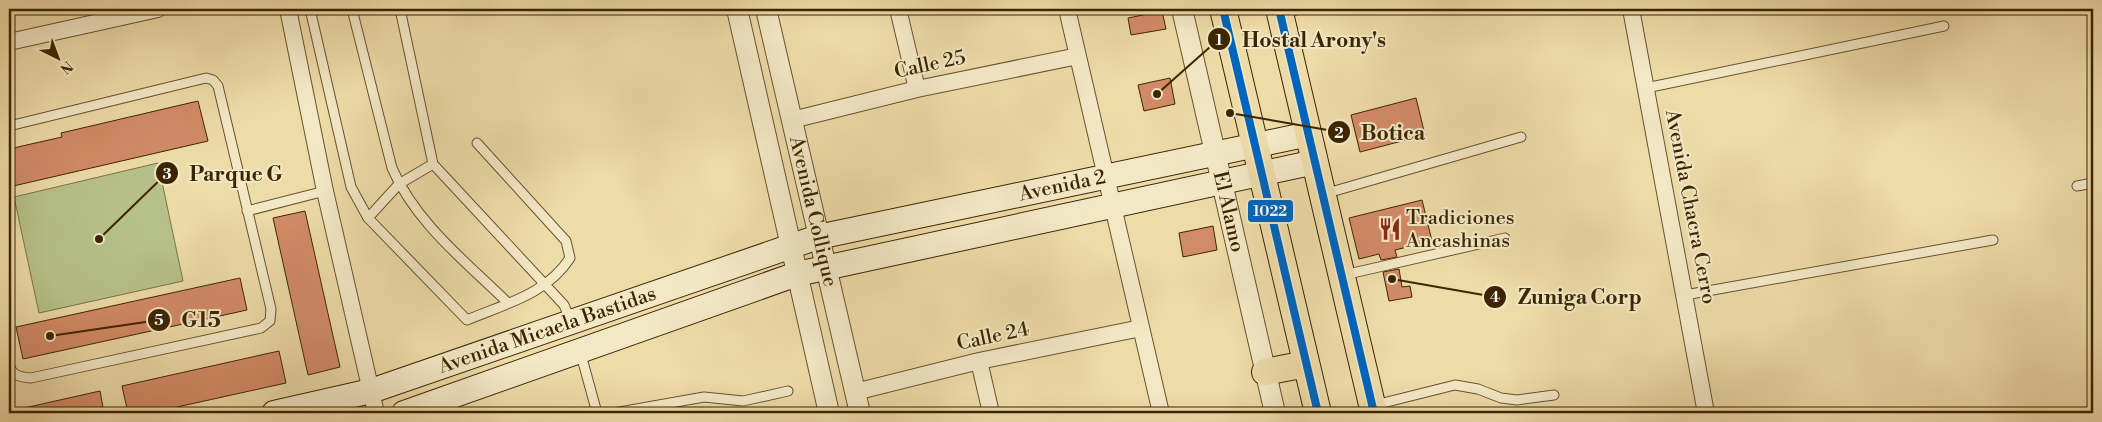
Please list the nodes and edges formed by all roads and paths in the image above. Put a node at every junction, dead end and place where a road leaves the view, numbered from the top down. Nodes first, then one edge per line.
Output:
1 (158, 9) edge
2 (288, 9) edge
3 (310, 9) edge
4 (352, 9) edge
5 (400, 9) edge
6 (737, 9) edge
7 (766, 9) edge
8 (898, 9) edge
9 (1067, 9) edge
10 (1182, 9) edge
11 (1224, 9) edge
12 (1632, 9) edge
13 (1287, 10) edge
14 (1944, 26) dead end
15 (9, 42) edge
16 (1078, 56) junction
17 (1646, 88) junction
18 (917, 89) junction
19 (792, 120) junction
20 (9, 126) edge
21 (1309, 134) junction
22 (1521, 137) dead end
23 (477, 144) dead end
24 (1256, 145) junction
25 (1214, 154) junction
26 (1315, 162) junction
27 (433, 164) junction
28 (1262, 174) junction
29 (1106, 176) junction
30 (1221, 182) junction
31 (2093, 183) edge
32 (399, 184) junction
33 (2077, 186) dead end
34 (325, 191) junction
35 (1323, 194) junction
36 (1113, 205) junction
37 (247, 211) junction
38 (368, 218) junction
39 (818, 237) junction
40 (1505, 238) dead end
41 (1993, 240) dead end
42 (791, 245) junction
43 (825, 266) junction
44 (711, 274) junction
45 (797, 274) junction
46 (1342, 275) junction
47 (545, 287) junction
48 (1685, 295) junction
49 (723, 300) junction
50 (508, 303) junction
51 (571, 322) junction
52 (1141, 328) junction
53 (580, 351) junction
54 (979, 361) junction
55 (9, 364) edge
56 (1306, 364) junction
57 (1265, 372) junction
58 (370, 390) junction
59 (788, 391) dead end
60 (855, 392) junction
61 (1554, 395) dead end
62 (1373, 409) edge
63 (274, 413) edge
64 (376, 413) edge
65 (404, 413) edge
66 (597, 413) edge
67 (614, 413) edge
68 (829, 413) edge
69 (860, 413) edge
70 (991, 413) edge
71 (1161, 413) edge
72 (1275, 413) edge
73 (1318, 413) edge
74 (1706, 413) edge

1 - 15 street
2 - 34 street
3 - 38 lane
4 - 32 lane
5 - 27 lane
6 - 42 street
7 - 19 street, Avenida Collique
8 - 18 street
9 - 16 street
10 - 25 street, El Alamo
11 - 24 main road
12 - 17 street, Avenida Chacra Cerro
13 - 21 main road
14 - 17 lane
16 - 18 street, Calle 25
16 - 29 street
17 - 48 street, Avenida Chacra Cerro
18 - 19 street, Calle 25
19 - 39 street, Avenida Collique
20 - 37 lane
21 - 24 main road, Avenida 2
21 - 26 main road
22 - 35 lane
23 - 47 lane
24 - 25 main road, Avenida 2
24 - 28 main road
25 - 29 main road, Avenida 2
25 - 30 street, El Alamo
26 - 28 main road, Avenida 2
26 - 35 main road
27 - 32 lane
27 - 47 lane
28 - 30 main road, Avenida 2
28 - 56 main road
29 - 36 street
29 - 39 main road, Avenida 2
30 - 36 main road, Avenida 2
30 - 57 street, El Alamo
31 - 33 lane
32 - 38 lane
32 - 50 lane
34 - 37 lane
34 - 58 street
35 - 46 main road
36 - 43 main road, Avenida 2
36 - 52 street
37 - 55 lane
38 - 50 lane
39 - 42 main road, Avenida Micaela Bastidas
39 - 43 street, Avenida Collique
40 - 46 lane
41 - 48 lane
42 - 44 main road, Avenida Micaela Bastidas
42 - 45 street
43 - 45 main road, Avenida Micaela Bastidas
43 - 60 street, Avenida Collique
44 - 49 main road
44 - 51 main road, Avenida Micaela Bastidas
45 - 49 main road, Avenida Micaela Bastidas
45 - 68 street
46 - 62 main road
47 - 50 lane
47 - 51 lane
48 - 74 street, Avenida Chacra Cerro
49 - 53 main road, Avenida Micaela Bastidas
51 - 53 main road
51 - 58 main road, Avenida Micaela Bastidas
52 - 54 street, Calle 24
52 - 71 street
53 - 65 main road, Avenida Micaela Bastidas
53 - 66 lane
54 - 60 street, Calle 24
54 - 70 street
56 - 57 main road
56 - 73 main road
57 - 72 street, El Alamo
58 - 63 main road, Avenida Micaela Bastidas
58 - 64 street
59 - 67 lane
60 - 69 street, Avenida Collique
61 - 62 lane

